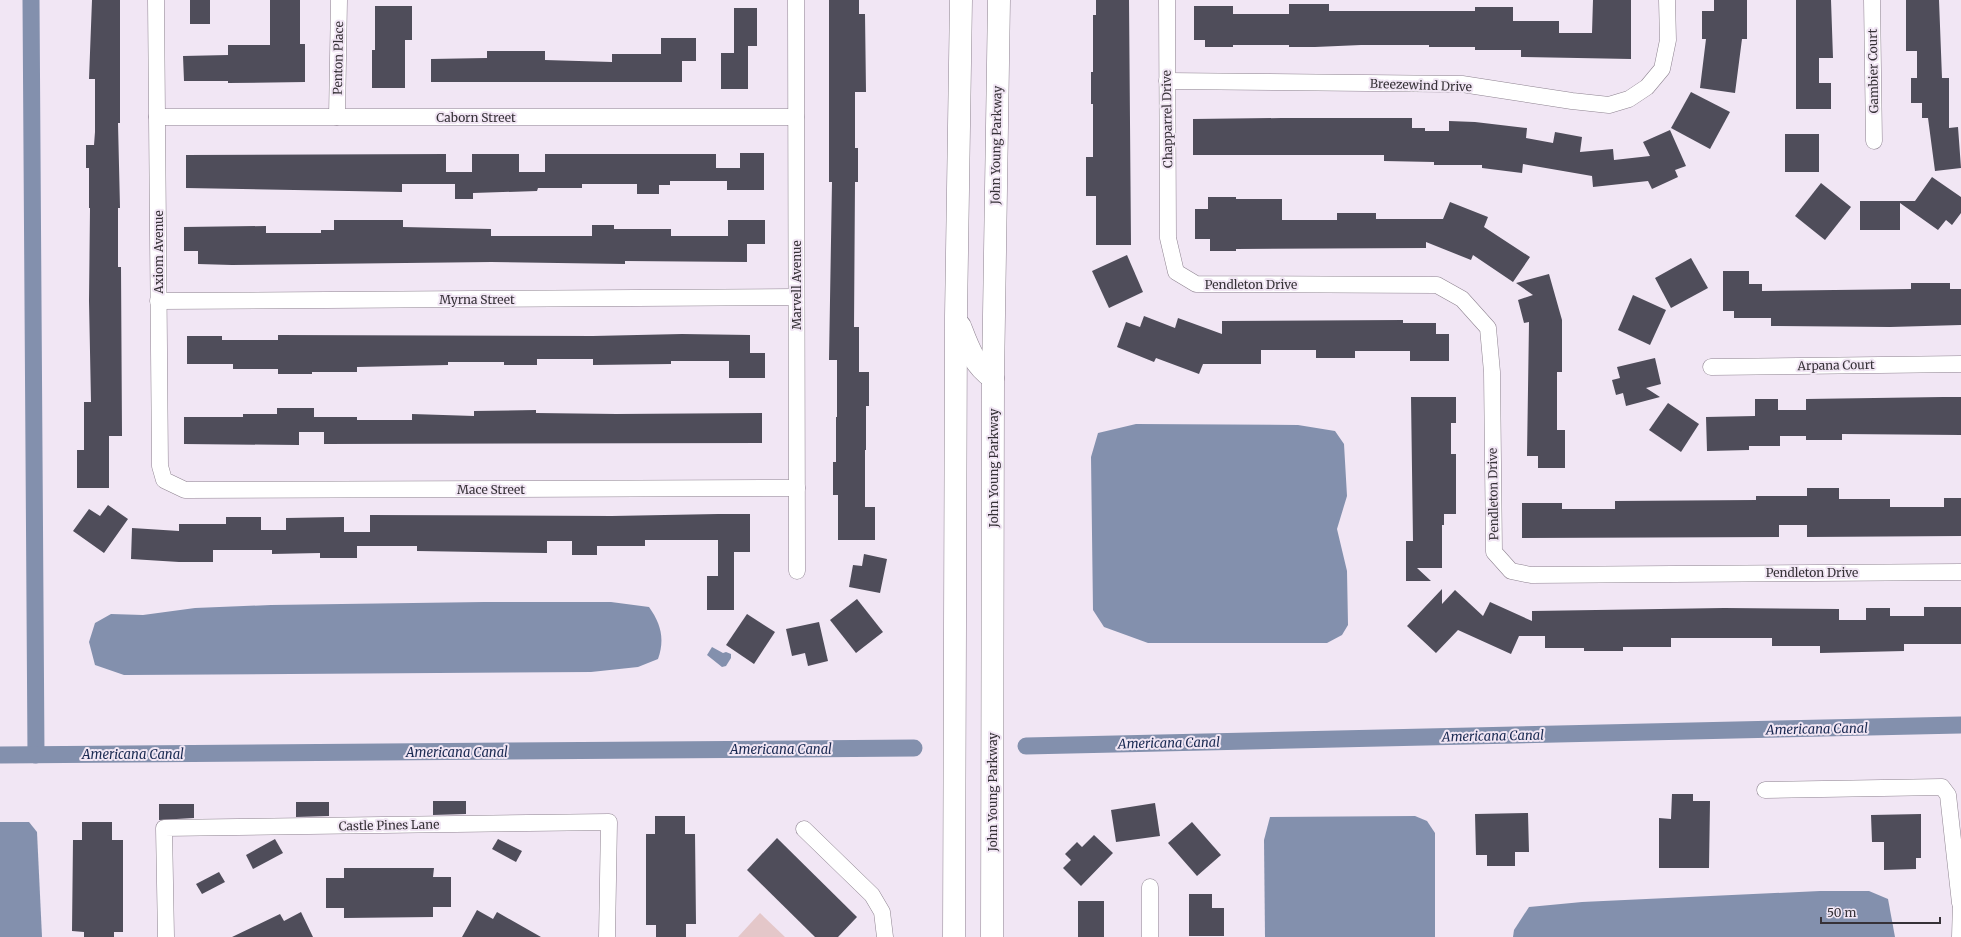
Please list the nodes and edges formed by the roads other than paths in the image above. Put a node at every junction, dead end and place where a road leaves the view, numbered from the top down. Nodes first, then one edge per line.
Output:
1 (156, 0) edge
2 (339, 0) edge
3 (796, 0) edge
4 (961, 0) edge
5 (999, 0) edge
6 (1167, 0) edge
7 (1667, 0) edge
8 (1872, 0) edge
9 (1167, 81) junction
10 (157, 117) junction
11 (338, 117) junction
12 (796, 117) junction
13 (1874, 141) dead end
14 (1168, 238) joint
15 (796, 297) junction
16 (158, 301) junction
17 (956, 316) junction
18 (1961, 364) edge
19 (1710, 367) dead end
20 (993, 378) junction
21 (797, 488) junction
22 (185, 490) joint
23 (797, 571) dead end
24 (1961, 572) edge
25 (1765, 790) dead end
26 (804, 828) dead end
27 (1150, 887) dead end
28 (1960, 902) edge
29 (166, 937) edge
30 (607, 937) edge
31 (884, 937) edge
32 (954, 937) edge
33 (992, 937) edge
34 (1150, 937) edge
35 (1960, 937) edge

1 - 10 street, Axiom Avenue
2 - 11 street, Penton Place
3 - 12 street, Marvell Avenue
4 - 17 highway
5 - 20 highway, John Young Parkway
6 - 9 street, Chapparrel Drive
7 - 9 street, Breezewind Drive
8 - 13 street, Gambier Court
9 - 14 street, Chapparrel Drive
10 - 11 street, Caborn Street
10 - 16 street, Axiom Avenue
11 - 12 street, Caborn Street
12 - 15 street, Marvell Avenue
14 - 24 street, Pendleton Drive
15 - 16 street, Myrna Street
15 - 21 street, Marvell Avenue
16 - 22 street, Axiom Avenue
17 - 20 highway
17 - 32 highway
18 - 19 street, Arpana Court
20 - 33 highway, John Young Parkway
21 - 22 street, Mace Street
21 - 23 street, Marvell Avenue
25 - 28 street
26 - 31 street
27 - 34 street
28 - 35 street
29 - 30 street, Castle Pines Lane

